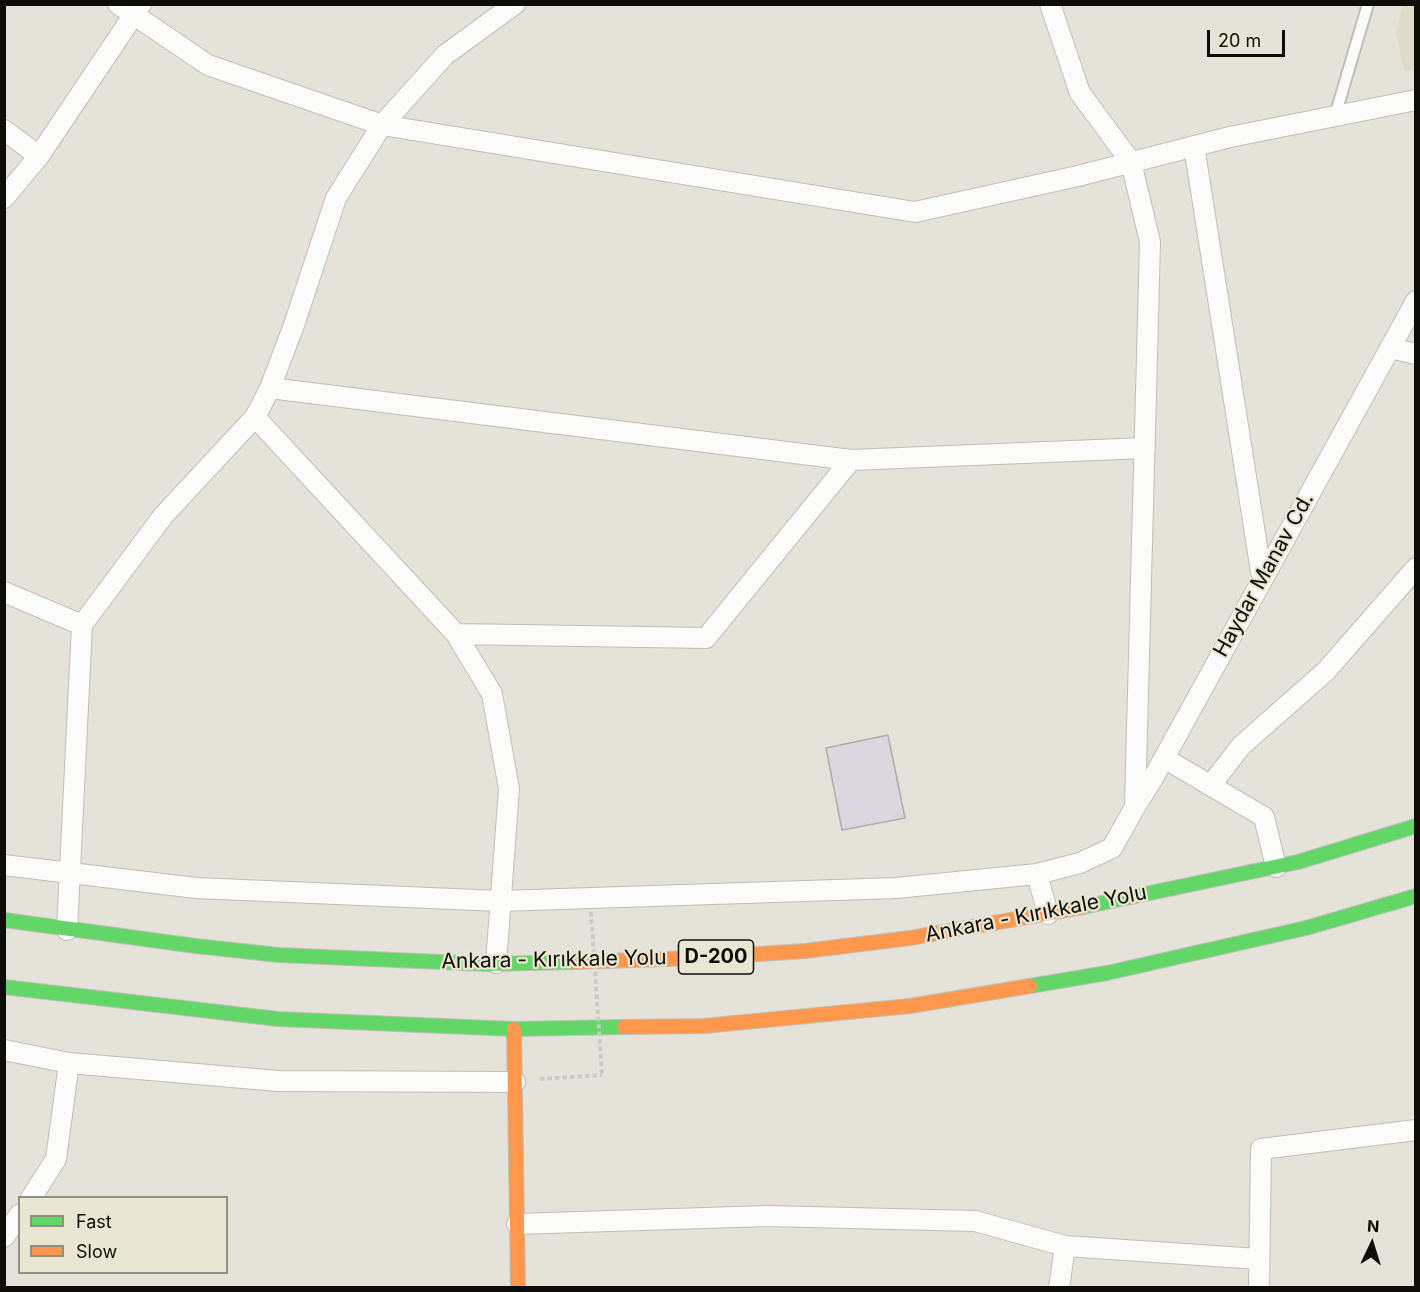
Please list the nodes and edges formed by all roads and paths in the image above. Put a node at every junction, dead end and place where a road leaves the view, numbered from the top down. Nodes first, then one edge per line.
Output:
1 (515, 4) edge
2 (1050, 4) edge
3 (1368, 4) edge
4 (131, 8) edge
5 (1416, 100) edge
6 (1335, 116) junction
7 (382, 125) junction
8 (4, 130) edge
9 (1194, 146) junction
10 (39, 156) junction
11 (1131, 162) junction
12 (4, 198) edge
13 (1416, 301) edge
14 (1390, 348) junction
15 (1416, 354) edge
16 (270, 388) junction
17 (255, 417) junction
18 (1144, 448) junction
19 (851, 460) junction
20 (1416, 568) edge
21 (1262, 578) junction
22 (4, 592) edge
23 (82, 625) junction
24 (456, 634) junction
25 (1164, 758) junction
26 (1211, 785) junction
27 (1135, 807) junction
28 (1416, 826) edge
29 (4, 865) edge
30 (1276, 867) junction
31 (70, 874) junction
32 (1037, 874) junction
33 (1416, 896) edge
34 (500, 901) junction
35 (591, 912) dead end
36 (1048, 914) junction
37 (4, 920) edge
38 (68, 930) junction
39 (496, 963) junction
40 (4, 987) edge
41 (514, 1029) junction
42 (4, 1050) edge
43 (69, 1063) junction
44 (537, 1079) dead end
45 (515, 1082) junction
46 (1416, 1130) edge
47 (32, 1196) edge
48 (18, 1217) edge
49 (517, 1224) junction
50 (4, 1237) edge
51 (1065, 1246) junction
52 (1259, 1259) junction
53 (518, 1287) edge
54 (1059, 1287) edge
55 (1259, 1287) edge

1 - 7 street
2 - 11 street
3 - 6 lane
4 - 7 street
4 - 10 street
5 - 6 street
6 - 9 street
7 - 11 street
7 - 16 street
8 - 10 street
9 - 11 street
9 - 21 street
10 - 12 street
11 - 18 street
13 - 14 street, Haydar Manav Cd.
14 - 15 street
14 - 21 street, Haydar Manav Cd.
16 - 17 street
16 - 19 street
17 - 23 street
17 - 24 street
18 - 19 street
18 - 27 street
19 - 24 street
20 - 26 street
21 - 25 street, Haydar Manav Cd.
22 - 23 street
23 - 31 street
24 - 34 street
25 - 26 street
25 - 27 street, Haydar Manav Cd.
26 - 30 street
27 - 32 street, Haydar Manav Cd.
28 - 30 main road, Ankara - Kırıkkale Yolu / D-200
29 - 31 street
30 - 36 main road, Ankara - Kırıkkale Yolu / D-200
31 - 34 street
31 - 38 street
32 - 34 street
32 - 36 street
33 - 41 main road
34 - 39 street
35 - 44 path, bridge
36 - 39 main road, Ankara - Kırıkkale Yolu / D-200
37 - 38 main road, Ankara - Kırıkkale Yolu / D-200
38 - 39 main road, Ankara - Kırıkkale Yolu / D-200
40 - 41 main road
41 - 45 main road
42 - 43 street
43 - 45 street
43 - 47 street
45 - 49 main road
46 - 52 street
48 - 50 street
49 - 51 street
49 - 53 main road
51 - 52 street
51 - 54 street
52 - 55 street

